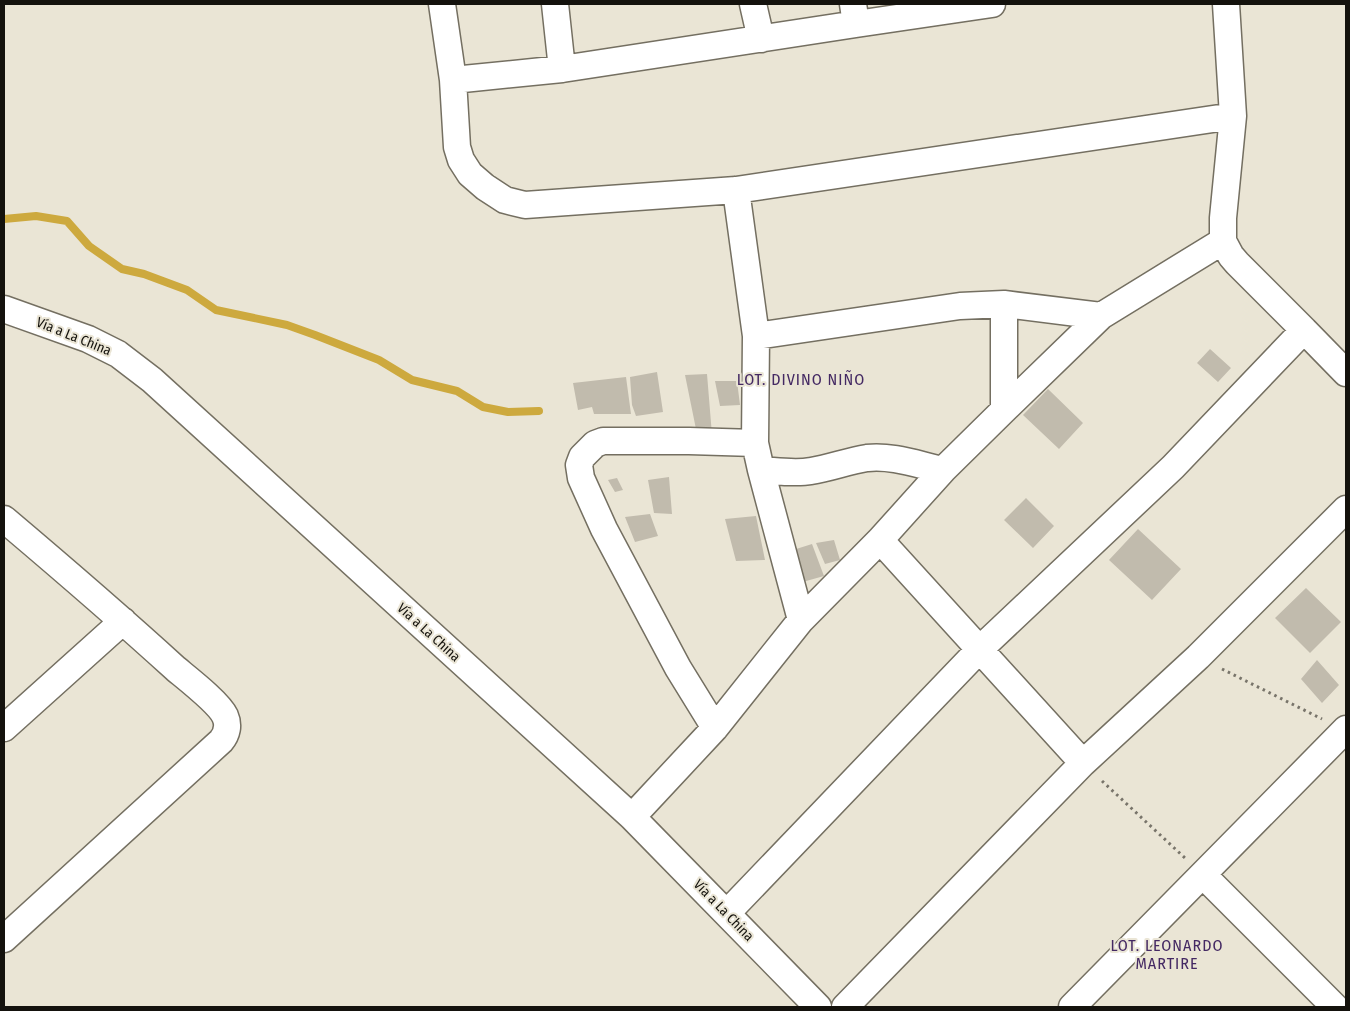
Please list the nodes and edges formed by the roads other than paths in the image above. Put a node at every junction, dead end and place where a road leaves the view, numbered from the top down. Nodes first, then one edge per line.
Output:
1 (442, 4) edge
2 (555, 4) edge
3 (753, 4) edge
4 (992, 4) edge
5 (1226, 4) edge
6 (854, 14) edge
7 (761, 39) junction
8 (562, 69) junction
9 (453, 80) junction
10 (1233, 116) junction
11 (736, 190) junction
12 (1223, 241) junction
13 (1004, 304) junction
14 (4, 309) edge
15 (1101, 316) junction
16 (1304, 330) junction
17 (756, 336) junction
18 (1346, 373) edge
19 (1004, 410) junction
20 (755, 443) junction
21 (761, 470) junction
22 (943, 470) junction
23 (1346, 509) edge
24 (4, 519) edge
25 (880, 540) junction
26 (801, 620) junction
27 (123, 621) junction
28 (979, 650) junction
29 (4, 728) edge
30 (715, 728) junction
31 (1345, 731) edge
32 (1083, 763) junction
33 (632, 816) junction
34 (1202, 875) junction
35 (727, 914) junction
36 (4, 939) edge
37 (818, 1007) edge
38 (845, 1007) edge
39 (1072, 1007) edge
40 (1335, 1007) edge

1 - 9 street
2 - 8 street
3 - 7 street
4 - 6 street
5 - 10 street
6 - 7 street
7 - 8 street
8 - 9 street
9 - 11 street
10 - 11 street
10 - 12 street
11 - 17 street
12 - 15 street
12 - 16 street
13 - 15 street
13 - 17 street
13 - 19 street
14 - 33 street, Vía a La China
15 - 19 street
16 - 18 street
16 - 28 street
17 - 20 street
19 - 22 street
20 - 21 street
20 - 30 street
21 - 22 street
21 - 26 street
22 - 25 street
23 - 32 street
24 - 27 street
25 - 26 street
25 - 28 street
26 - 30 street
27 - 29 street
27 - 36 street
28 - 32 street
28 - 35 street
30 - 33 street
31 - 34 street
32 - 38 street
33 - 35 street, Vía a La China
34 - 39 street
34 - 40 street
35 - 37 street, Vía a La China

